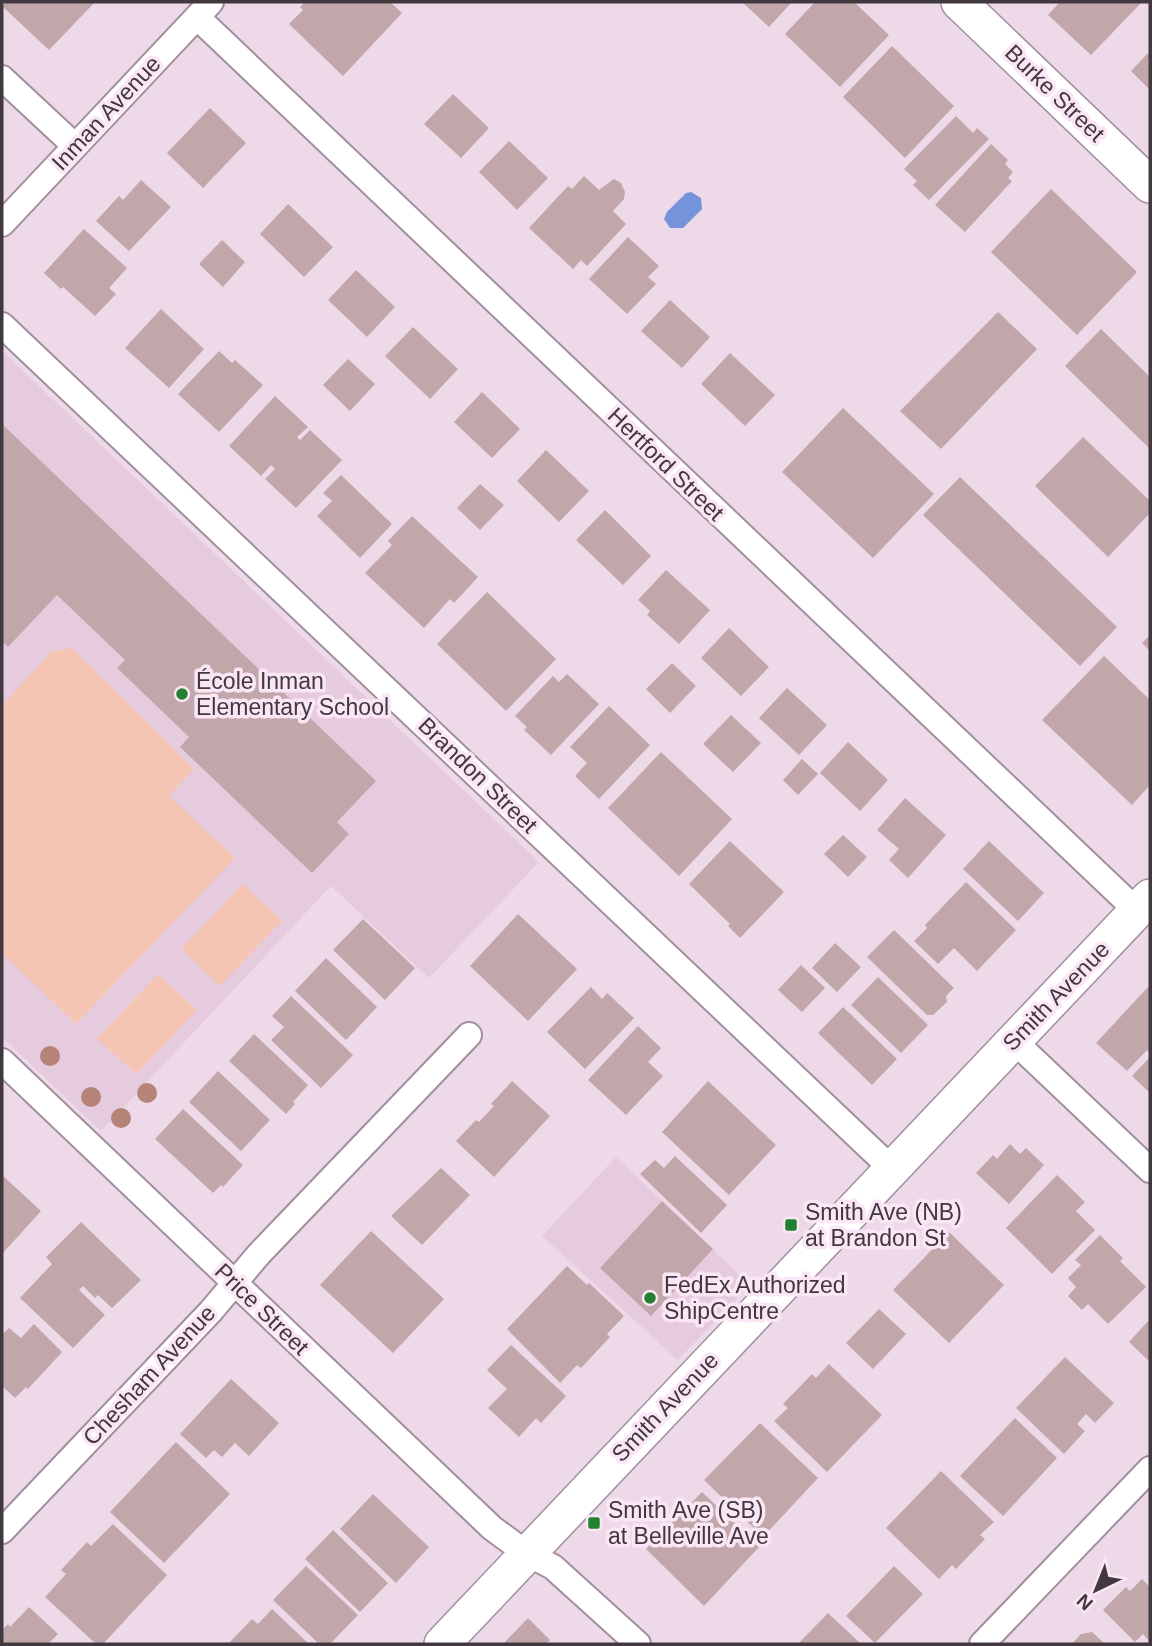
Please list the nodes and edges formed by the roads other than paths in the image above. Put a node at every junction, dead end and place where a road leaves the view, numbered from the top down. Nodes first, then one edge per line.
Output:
1 (959, 2) edge
2 (204, 9) edge
3 (2, 78) edge
4 (75, 146) junction
5 (1150, 185) edge
6 (2, 224) edge
7 (2, 325) edge
8 (1144, 904) edge
9 (469, 1035) dead end
10 (1013, 1040) junction
11 (2, 1061) edge
12 (892, 1169) junction
13 (1150, 1170) edge
14 (234, 1282) junction
15 (1150, 1469) edge
16 (2, 1531) edge
17 (526, 1553) junction
18 (442, 1644) edge
19 (638, 1644) edge
20 (982, 1644) edge

1 - 5 street, Burke Street
2 - 4 street, Inman Avenue
2 - 8 street, Hertford Street
3 - 4 street
4 - 6 street, Inman Avenue
7 - 12 street, Brandon Street
8 - 10 street, Smith Avenue
9 - 14 street, Chesham Avenue
10 - 12 street, Smith Avenue
10 - 13 street
11 - 14 street, Price Street
12 - 17 street, Smith Avenue
14 - 16 street, Chesham Avenue
14 - 17 street, Price Street
15 - 20 street
17 - 18 street, Smith Avenue
17 - 19 street, Price Street

